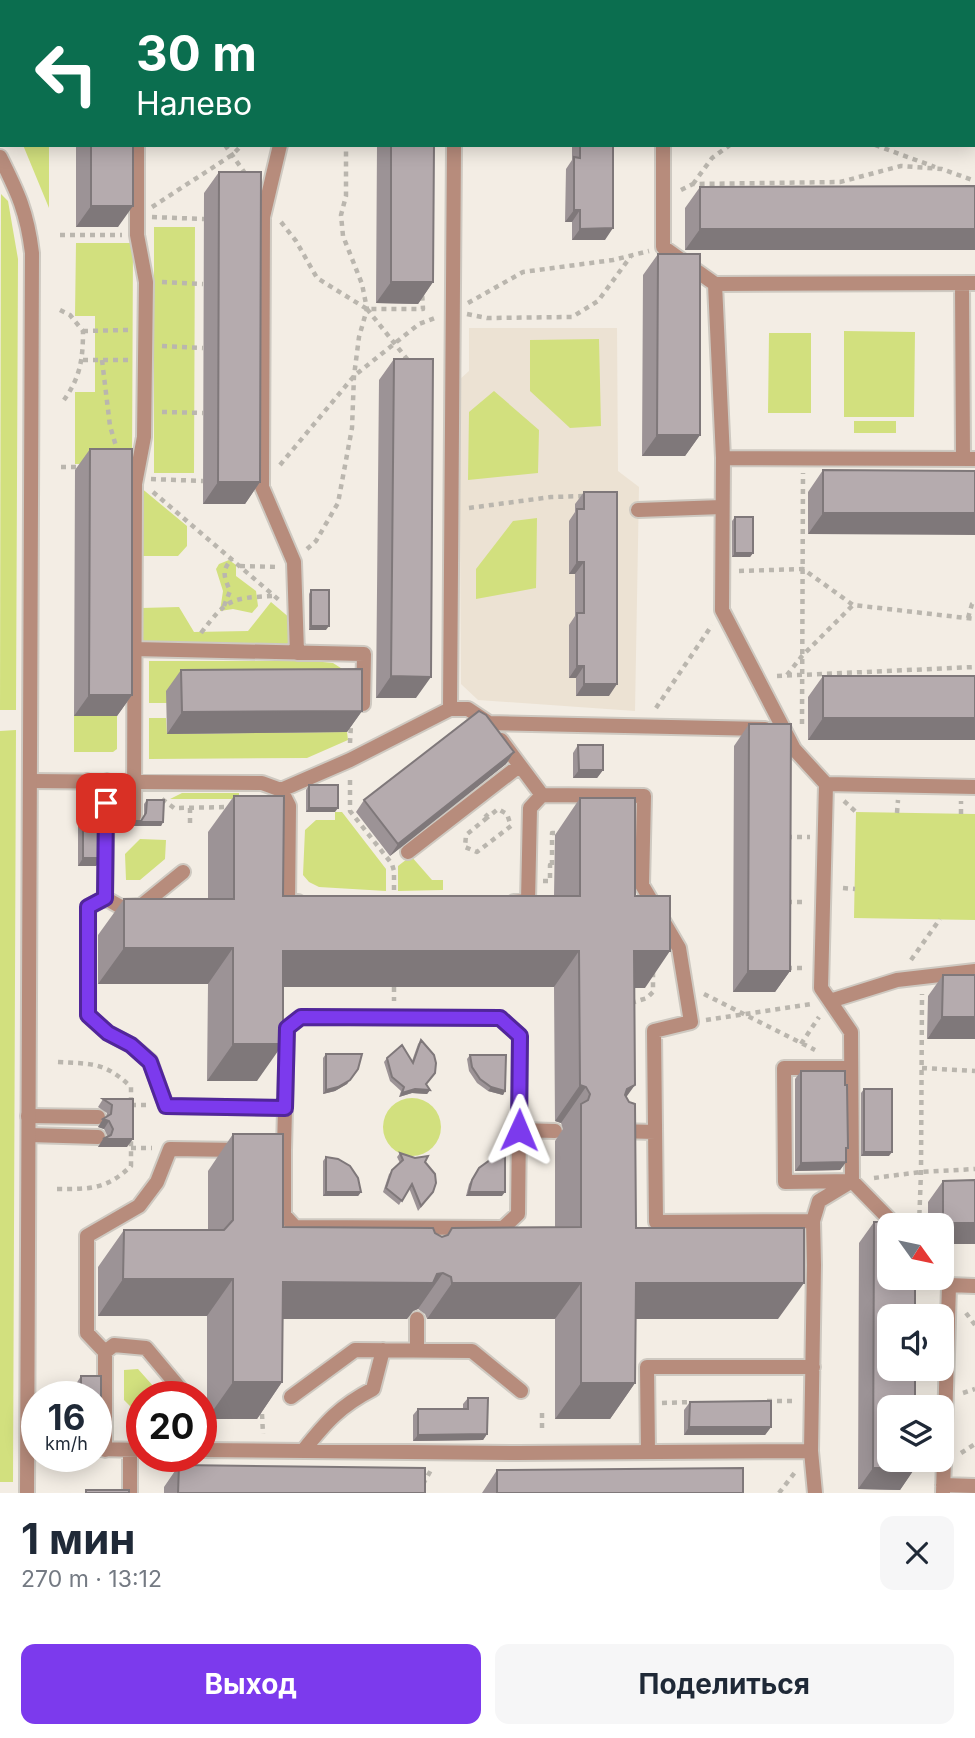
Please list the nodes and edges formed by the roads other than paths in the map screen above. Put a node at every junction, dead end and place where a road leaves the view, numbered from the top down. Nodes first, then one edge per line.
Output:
1 (137, 147) edge
2 (280, 147) edge
3 (454, 147) edge
4 (663, 147) edge
5 (0, 157) edge
6 (969, 283) edge
7 (715, 284) junction
8 (723, 458) junction
9 (969, 459) edge
10 (722, 506) junction
11 (638, 510) dead end
12 (134, 649) junction
13 (297, 653) junction
14 (363, 704) edge
15 (450, 709) junction
16 (489, 723) junction
17 (785, 730) junction
18 (519, 766) junction
19 (30, 781) junction
20 (88, 781) junction
21 (107, 781) junction
22 (134, 782) junction
23 (826, 785) junction
24 (975, 787) edge
25 (281, 790) junction
26 (542, 795) junction
27 (134, 816) dead end
28 (87, 824) edge
29 (408, 852) edge
30 (184, 872) dead end
31 (105, 898) junction
32 (312, 902) edge
33 (497, 902) edge
34 (975, 971) edge
35 (830, 1001) junction
36 (851, 1068) junction
37 (285, 1108) junction
38 (29, 1116) junction
39 (98, 1117) dead end
40 (519, 1130) junction
41 (555, 1131) dead end
42 (610, 1131) edge
43 (655, 1132) junction
44 (29, 1135) junction
45 (98, 1137) dead end
46 (284, 1150) junction
47 (852, 1181) junction
48 (883, 1213) edge
49 (813, 1222) junction
50 (954, 1282) edge
51 (975, 1286) edge
52 (945, 1290) edge
53 (417, 1319) edge
54 (383, 1350) junction
55 (417, 1350) junction
56 (105, 1352) junction
57 (813, 1367) junction
58 (31, 1381) edge
59 (104, 1381) edge
60 (173, 1381) edge
61 (521, 1391) dead end
62 (291, 1397) dead end
63 (217, 1450) edge
64 (303, 1451) junction
65 (811, 1451) junction
66 (648, 1452) junction
67 (29, 1472) edge
68 (133, 1472) edge
69 (975, 1486) edge
70 (943, 1489) edge
71 (27, 1493) edge
72 (130, 1493) edge
73 (815, 1493) edge

1 - 12 street
2 - 13 street
3 - 15 street
4 - 7 street
5 - 19 street
6 - 7 street
6 - 9 street
7 - 8 street
8 - 9 street
8 - 10 street
10 - 11 street
10 - 17 street
12 - 13 street
12 - 22 street
13 - 14 street
15 - 16 street
15 - 25 street
16 - 17 street
16 - 18 street
17 - 23 street
18 - 26 street
18 - 29 street
19 - 20 street
19 - 38 street
20 - 21 street
20 - 28 street
21 - 22 street
21 - 31 street
22 - 25 street
22 - 27 street
23 - 24 street
23 - 35 street
25 - 32 street
26 - 33 street
26 - 43 street
30 - 31 street
31 - 37 street
34 - 35 street
35 - 36 street
36 - 47 street
36 - 47 street
37 - 40 street
37 - 46 street
38 - 39 street
38 - 44 street
40 - 41 street
40 - 46 street
42 - 43 street
43 - 49 street
44 - 45 street
44 - 58 street
46 - 56 street
47 - 48 street
47 - 49 street
49 - 57 street
50 - 51 street
52 - 70 street
53 - 55 street
54 - 55 street
54 - 62 street
54 - 64 street
55 - 61 street
56 - 59 street
56 - 60 street
57 - 65 street
57 - 66 street
63 - 64 street
64 - 66 street
65 - 66 street
65 - 73 street
67 - 71 street
68 - 72 street
69 - 70 street

